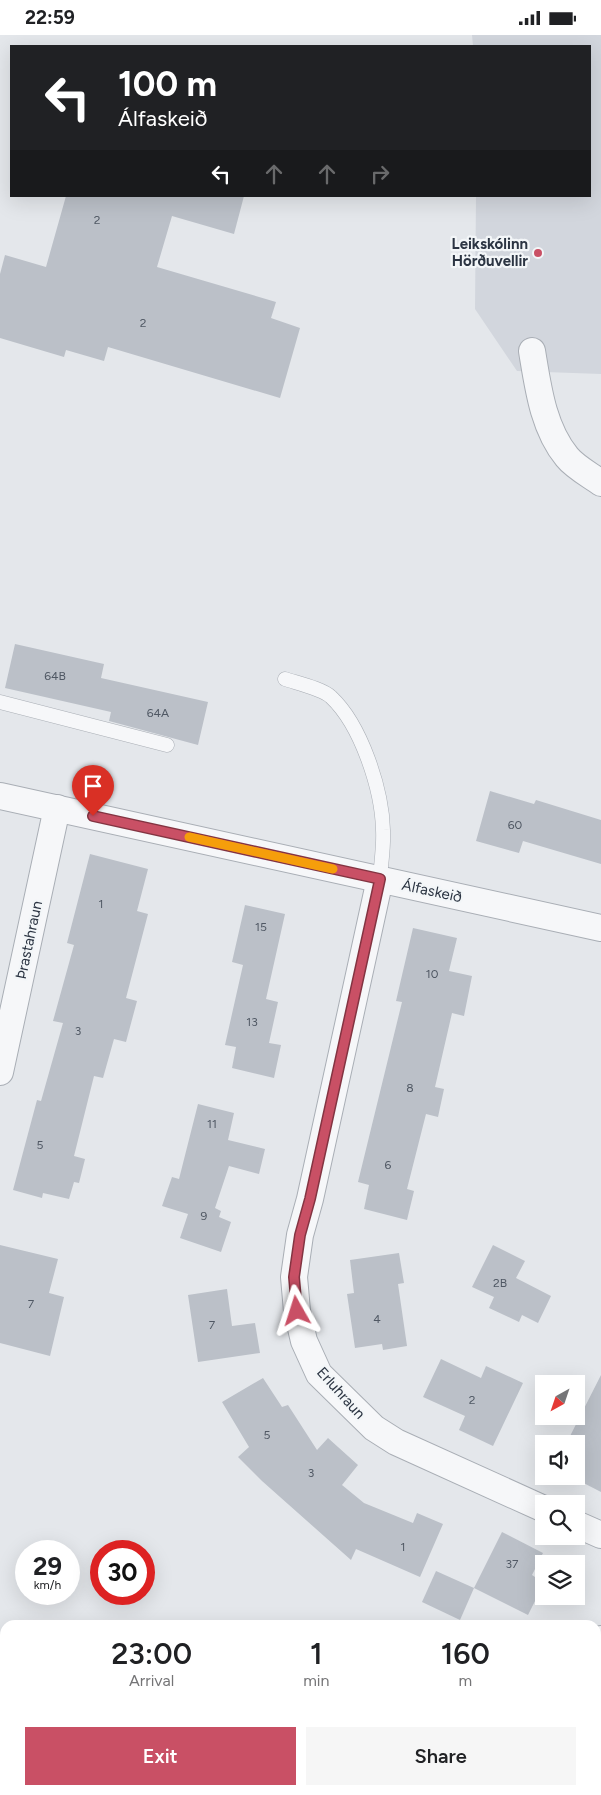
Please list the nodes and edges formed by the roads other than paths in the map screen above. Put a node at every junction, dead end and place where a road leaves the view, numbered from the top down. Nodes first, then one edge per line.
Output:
1 (532, 351) dead end
2 (601, 483) edge
3 (285, 679) dead end
4 (0, 702) edge
5 (167, 745) dead end
6 (0, 796) edge
7 (57, 808) junction
8 (380, 879) junction
9 (601, 928) edge
10 (0, 1072) edge
11 (535, 1505) edge
12 (585, 1528) edge
13 (601, 1535) edge

1 - 2 street
3 - 8 lane
4 - 5 lane
6 - 7 street, Álfaskeið
7 - 8 street, Álfaskeið
7 - 10 street, Þrastahraun
8 - 9 street, Álfaskeið
8 - 11 street, Erluhraun
12 - 13 street

